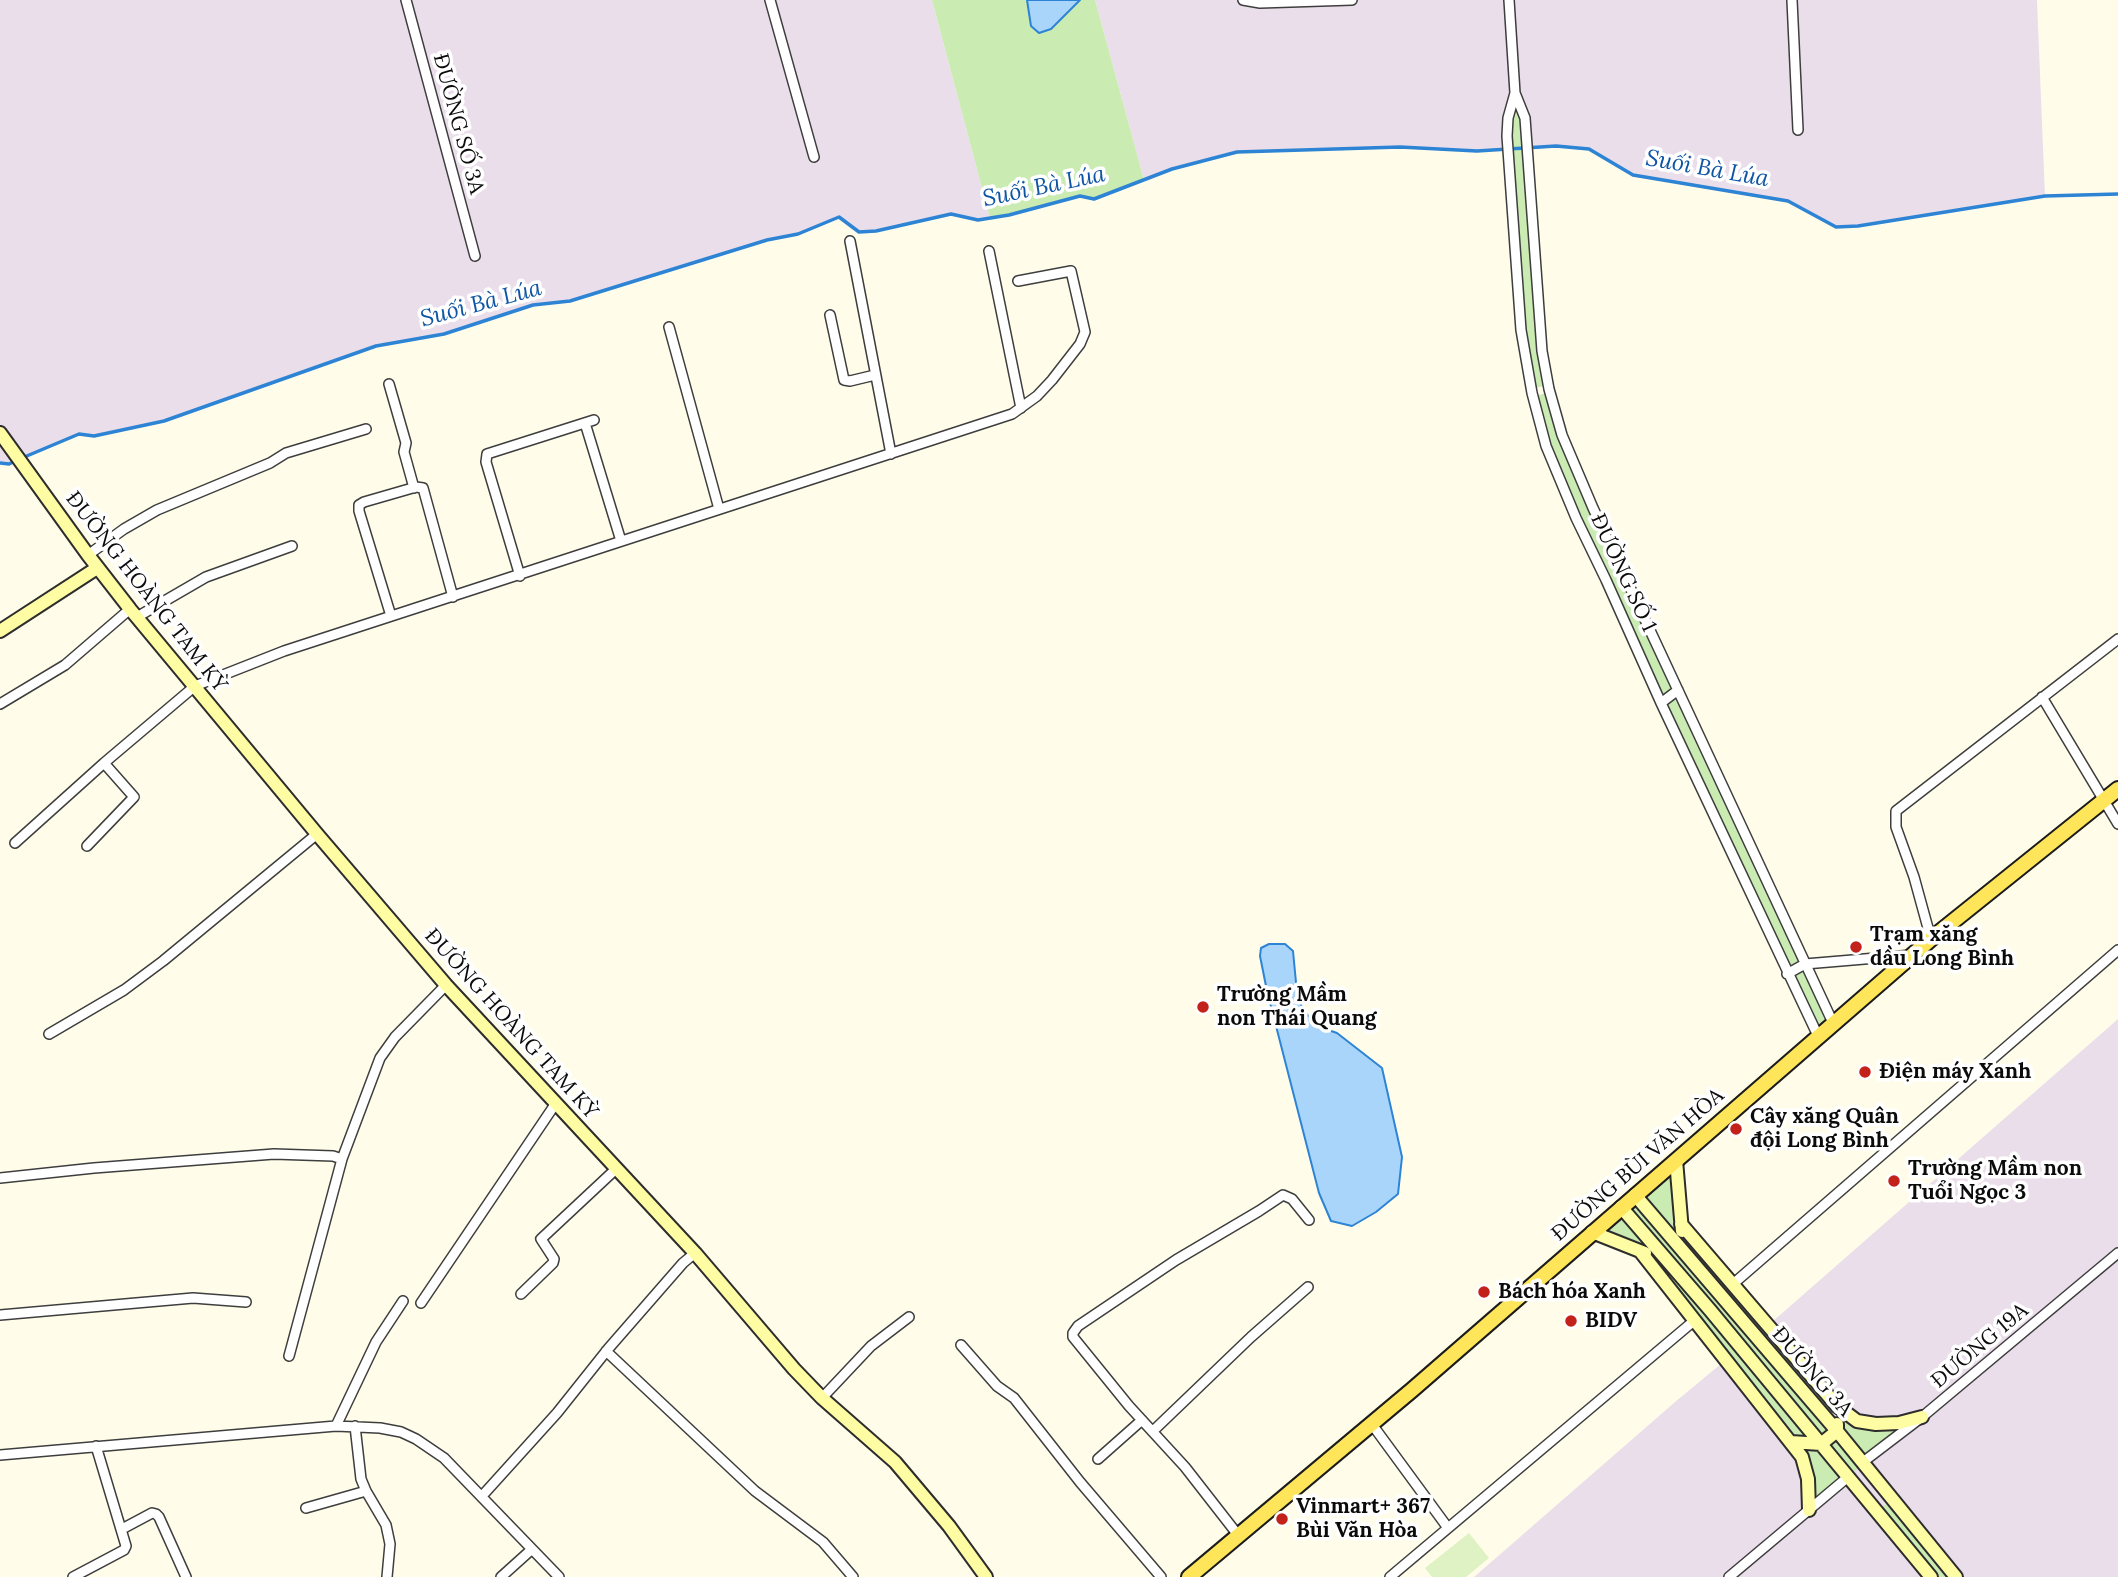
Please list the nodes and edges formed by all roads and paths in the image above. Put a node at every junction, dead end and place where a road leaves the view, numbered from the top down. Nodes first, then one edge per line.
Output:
1 (406, 0) edge
2 (770, 0) edge
3 (1243, 0) edge
4 (1352, 0) edge
5 (1509, 0) edge
6 (1792, 0) edge
7 (1515, 93) junction
8 (1798, 130) dead end
9 (814, 157) dead end
10 (850, 241) dead end
11 (989, 251) dead end
12 (475, 256) dead end
13 (1017, 281) dead end
14 (830, 315) dead end
15 (668, 327) dead end
16 (875, 375) junction
17 (389, 384) dead end
18 (1549, 389) junction
19 (1532, 393) junction
20 (1021, 408) junction
21 (366, 429) dead end
22 (3, 437) edge
23 (891, 454) junction
24 (414, 488) junction
25 (719, 509) junction
26 (621, 541) junction
27 (292, 546) dead end
28 (88, 555) junction
29 (97, 568) junction
30 (520, 576) junction
31 (453, 597) junction
32 (134, 613) junction
33 (391, 617) junction
34 (0, 631) edge
35 (2118, 639) edge
36 (195, 686) junction
37 (1678, 690) junction
38 (2042, 697) junction
39 (1661, 703) junction
40 (0, 704) edge
41 (104, 762) junction
42 (2118, 789) edge
43 (2104, 799) junction
44 (2118, 824) edge
45 (317, 834) junction
46 (15, 843) dead end
47 (87, 846) dead end
48 (1931, 939) junction
49 (2118, 950) edge
50 (1912, 955) junction
51 (1805, 964) junction
52 (1787, 974) junction
53 (446, 985) junction
54 (1834, 1025) junction
55 (49, 1034) dead end
56 (1819, 1038) junction
57 (556, 1103) junction
58 (342, 1159) junction
59 (1676, 1160) junction
60 (617, 1168) junction
61 (0, 1178) edge
62 (1636, 1195) junction
63 (1621, 1208) junction
64 (1310, 1220) dead end
65 (1681, 1224) junction
66 (1592, 1232) junction
67 (1682, 1249) junction
68 (1640, 1251) junction
69 (695, 1253) junction
70 (2118, 1253) edge
71 (1668, 1262) junction
72 (1733, 1284) junction
73 (1308, 1287) dead end
74 (521, 1294) dead end
75 (403, 1301) dead end
76 (246, 1302) dead end
77 (421, 1303) dead end
78 (0, 1315) edge
79 (909, 1317) dead end
80 (1695, 1320) junction
81 (961, 1345) dead end
82 (606, 1351) junction
83 (289, 1356) dead end
84 (822, 1398) junction
85 (1837, 1406) junction
86 (1922, 1417) junction
87 (1142, 1420) junction
88 (1371, 1423) junction
89 (336, 1426) junction
90 (355, 1426) junction
91 (1837, 1431) junction
92 (1153, 1432) junction
93 (1791, 1442) junction
94 (1821, 1444) junction
95 (96, 1446) junction
96 (0, 1455) edge
97 (1098, 1459) dead end
98 (1863, 1462) junction
99 (1848, 1477) junction
100 (366, 1492) junction
101 (482, 1496) junction
102 (306, 1508) dead end
103 (1809, 1510) junction
104 (1448, 1528) junction
105 (122, 1529) junction
106 (1238, 1535) junction
107 (531, 1550) junction
108 (981, 1575) edge
109 (73, 1577) edge
110 (186, 1577) edge
111 (387, 1577) edge
112 (501, 1577) edge
113 (559, 1577) edge
114 (853, 1577) edge
115 (1161, 1577) edge
116 (1189, 1577) edge
117 (1390, 1577) edge
118 (1729, 1577) edge
119 (1931, 1577) edge
120 (1956, 1577) edge

1 - 12 street, ĐƯỜNG SỐ 3A
2 - 9 street
3 - 4 street
5 - 7 street, ĐƯỜNG SỐ 1
6 - 8 street
7 - 18 street, ĐƯỜNG SỐ 1
7 - 19 street, ĐƯỜNG SỐ 1
10 - 16 street
11 - 20 street
13 - 20 street
14 - 16 street
15 - 25 street
16 - 23 street
17 - 24 street
18 - 19 street
18 - 37 street, ĐƯỜNG SỐ 1
19 - 39 street, ĐƯỜNG SỐ 1
20 - 23 street
21 - 28 street
22 - 28 street, ĐƯỜNG HOÀNG TAM KỲ
23 - 25 street
24 - 31 street
24 - 33 street
25 - 26 street
26 - 30 street
26 - 30 street
27 - 32 street
28 - 29 street, ĐƯỜNG HOÀNG TAM KỲ
29 - 32 street, ĐƯỜNG HOÀNG TAM KỲ
29 - 34 street
30 - 31 street
31 - 33 street
32 - 36 street, ĐƯỜNG HOÀNG TAM KỲ
32 - 40 street
33 - 36 street
35 - 38 street
36 - 41 street
36 - 45 street, ĐƯỜNG HOÀNG TAM KỲ
37 - 39 street
37 - 51 street, ĐƯỜNG SỐ 1
38 - 43 street
38 - 48 street
39 - 52 street, ĐƯỜNG SỐ 1
41 - 46 street
41 - 47 street
42 - 43 main road, ĐƯỜNG BÙI VĂN HÒA
43 - 44 street
43 - 48 main road, ĐƯỜNG BÙI VĂN HÒA
45 - 53 street, ĐƯỜNG HOÀNG TAM KỲ
45 - 55 street
48 - 50 main road, ĐƯỜNG BÙI VĂN HÒA
49 - 72 street
50 - 51 street
50 - 54 main road, ĐƯỜNG BÙI VĂN HÒA
51 - 52 street
51 - 54 street, ĐƯỜNG SỐ 1
52 - 56 street, ĐƯỜNG SỐ 1
53 - 57 street, ĐƯỜNG HOÀNG TAM KỲ
53 - 58 street
54 - 56 main road, ĐƯỜNG BÙI VĂN HÒA
56 - 59 main road, ĐƯỜNG BÙI VĂN HÒA
57 - 60 street, ĐƯỜNG HOÀNG TAM KỲ
57 - 77 street
58 - 61 street
58 - 83 street
59 - 62 main road, ĐƯỜNG BÙI VĂN HÒA
59 - 65 street
60 - 69 street, ĐƯỜNG HOÀNG TAM KỲ
60 - 74 street
62 - 63 main road, ĐƯỜNG BÙI VĂN HÒA
62 - 67 street, ĐƯỜNG 3A
63 - 66 main road, ĐƯỜNG BÙI VĂN HÒA
63 - 71 street, ĐƯỜNG 3A
64 - 87 street
65 - 67 street
65 - 72 street, ĐƯỜNG 3A
66 - 68 street
66 - 88 main road, ĐƯỜNG BÙI VĂN HÒA
67 - 91 street, ĐƯỜNG 3A
68 - 71 street
68 - 80 street
69 - 82 street
69 - 84 street, ĐƯỜNG HOÀNG TAM KỲ
70 - 86 street, ĐƯỜNG 19A
71 - 94 street, ĐƯỜNG 3A
72 - 85 street, ĐƯỜNG 3A
73 - 92 street
75 - 89 street
76 - 78 street
79 - 84 street
80 - 93 street
80 - 104 street
81 - 115 street
82 - 101 street
82 - 114 street
84 - 108 street, ĐƯỜNG HOÀNG TAM KỲ
85 - 86 street, ĐƯỜNG 3A
85 - 91 street
86 - 98 street, ĐƯỜNG 19A
87 - 92 street
87 - 97 street
88 - 104 street
88 - 106 main road, ĐƯỜNG BÙI VĂN HÒA
89 - 90 street
89 - 95 street
90 - 100 street
90 - 101 street
91 - 94 street
91 - 98 street, ĐƯỜNG 3A
92 - 106 street
93 - 94 street
93 - 103 street
94 - 99 street, ĐƯỜNG 3A
95 - 96 street
95 - 105 street
98 - 99 street
98 - 120 street, ĐƯỜNG 3A
99 - 103 street
99 - 119 street, ĐƯỜNG 3A
100 - 102 street
100 - 111 street
101 - 107 street
103 - 118 street
104 - 117 street
105 - 109 street
105 - 110 street
106 - 116 main road, ĐƯỜNG BÙI VĂN HÒA
107 - 112 street
107 - 113 street

